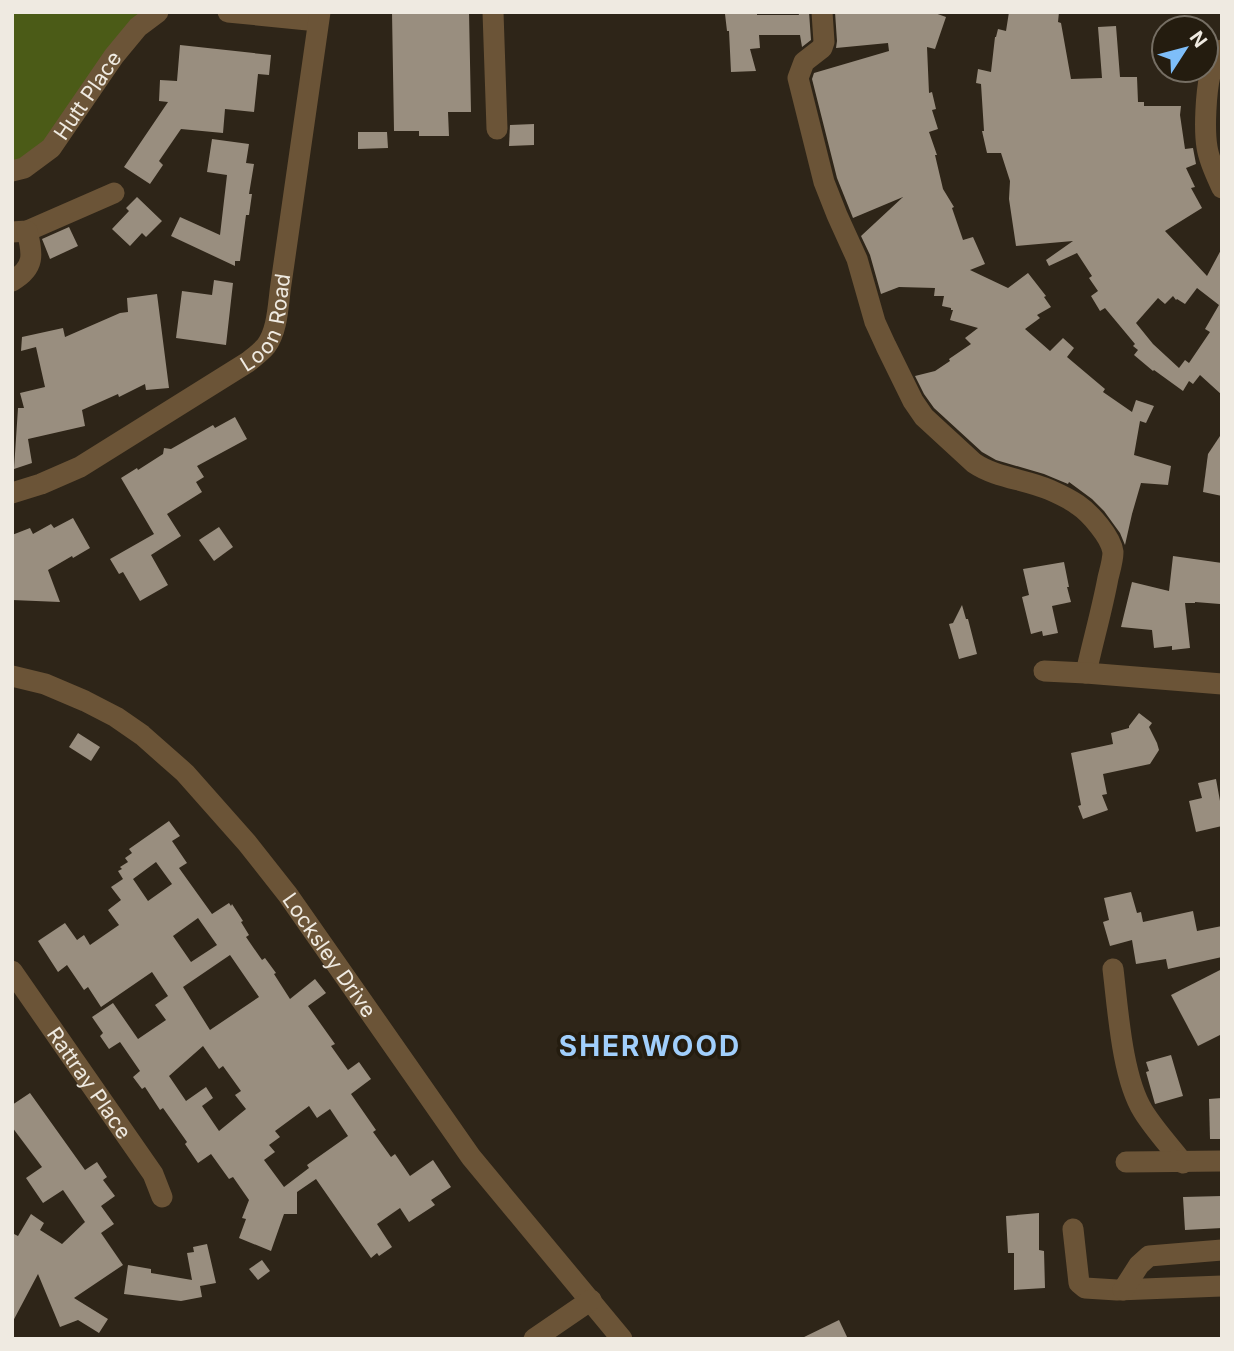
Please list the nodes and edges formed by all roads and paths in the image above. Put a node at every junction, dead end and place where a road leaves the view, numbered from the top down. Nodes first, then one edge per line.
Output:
1 (158, 12) edge
2 (228, 12) edge
3 (493, 12) edge
4 (822, 12) edge
5 (319, 17) edge
6 (1222, 50) edge
7 (498, 129) dead end
8 (12, 171) edge
9 (1222, 188) edge
10 (114, 193) dead end
11 (20, 231) edge
12 (12, 281) edge
13 (12, 493) edge
14 (1044, 671) dead end
15 (1086, 673) junction
16 (12, 676) edge
17 (1222, 684) edge
18 (1113, 969) dead end
19 (12, 971) edge
20 (1222, 1161) edge
21 (1126, 1162) dead end
22 (1183, 1163) junction
23 (162, 1196) dead end
24 (1073, 1228) dead end
25 (1222, 1250) edge
26 (1222, 1286) edge
27 (1123, 1290) junction
28 (591, 1300) junction
29 (534, 1339) edge
30 (622, 1339) edge

1 - 8 street, Hutt Place
2 - 5 street
3 - 7 street
4 - 15 street
5 - 13 street, Loon Road
6 - 9 street
10 - 11 street
11 - 12 street
14 - 15 street
15 - 17 street
16 - 28 street, Locksley Drive
18 - 22 street
19 - 23 street, Rattray Place
20 - 22 street
21 - 22 street
24 - 27 street
25 - 27 street
26 - 27 street
28 - 29 street
28 - 30 street, Locksley Drive

